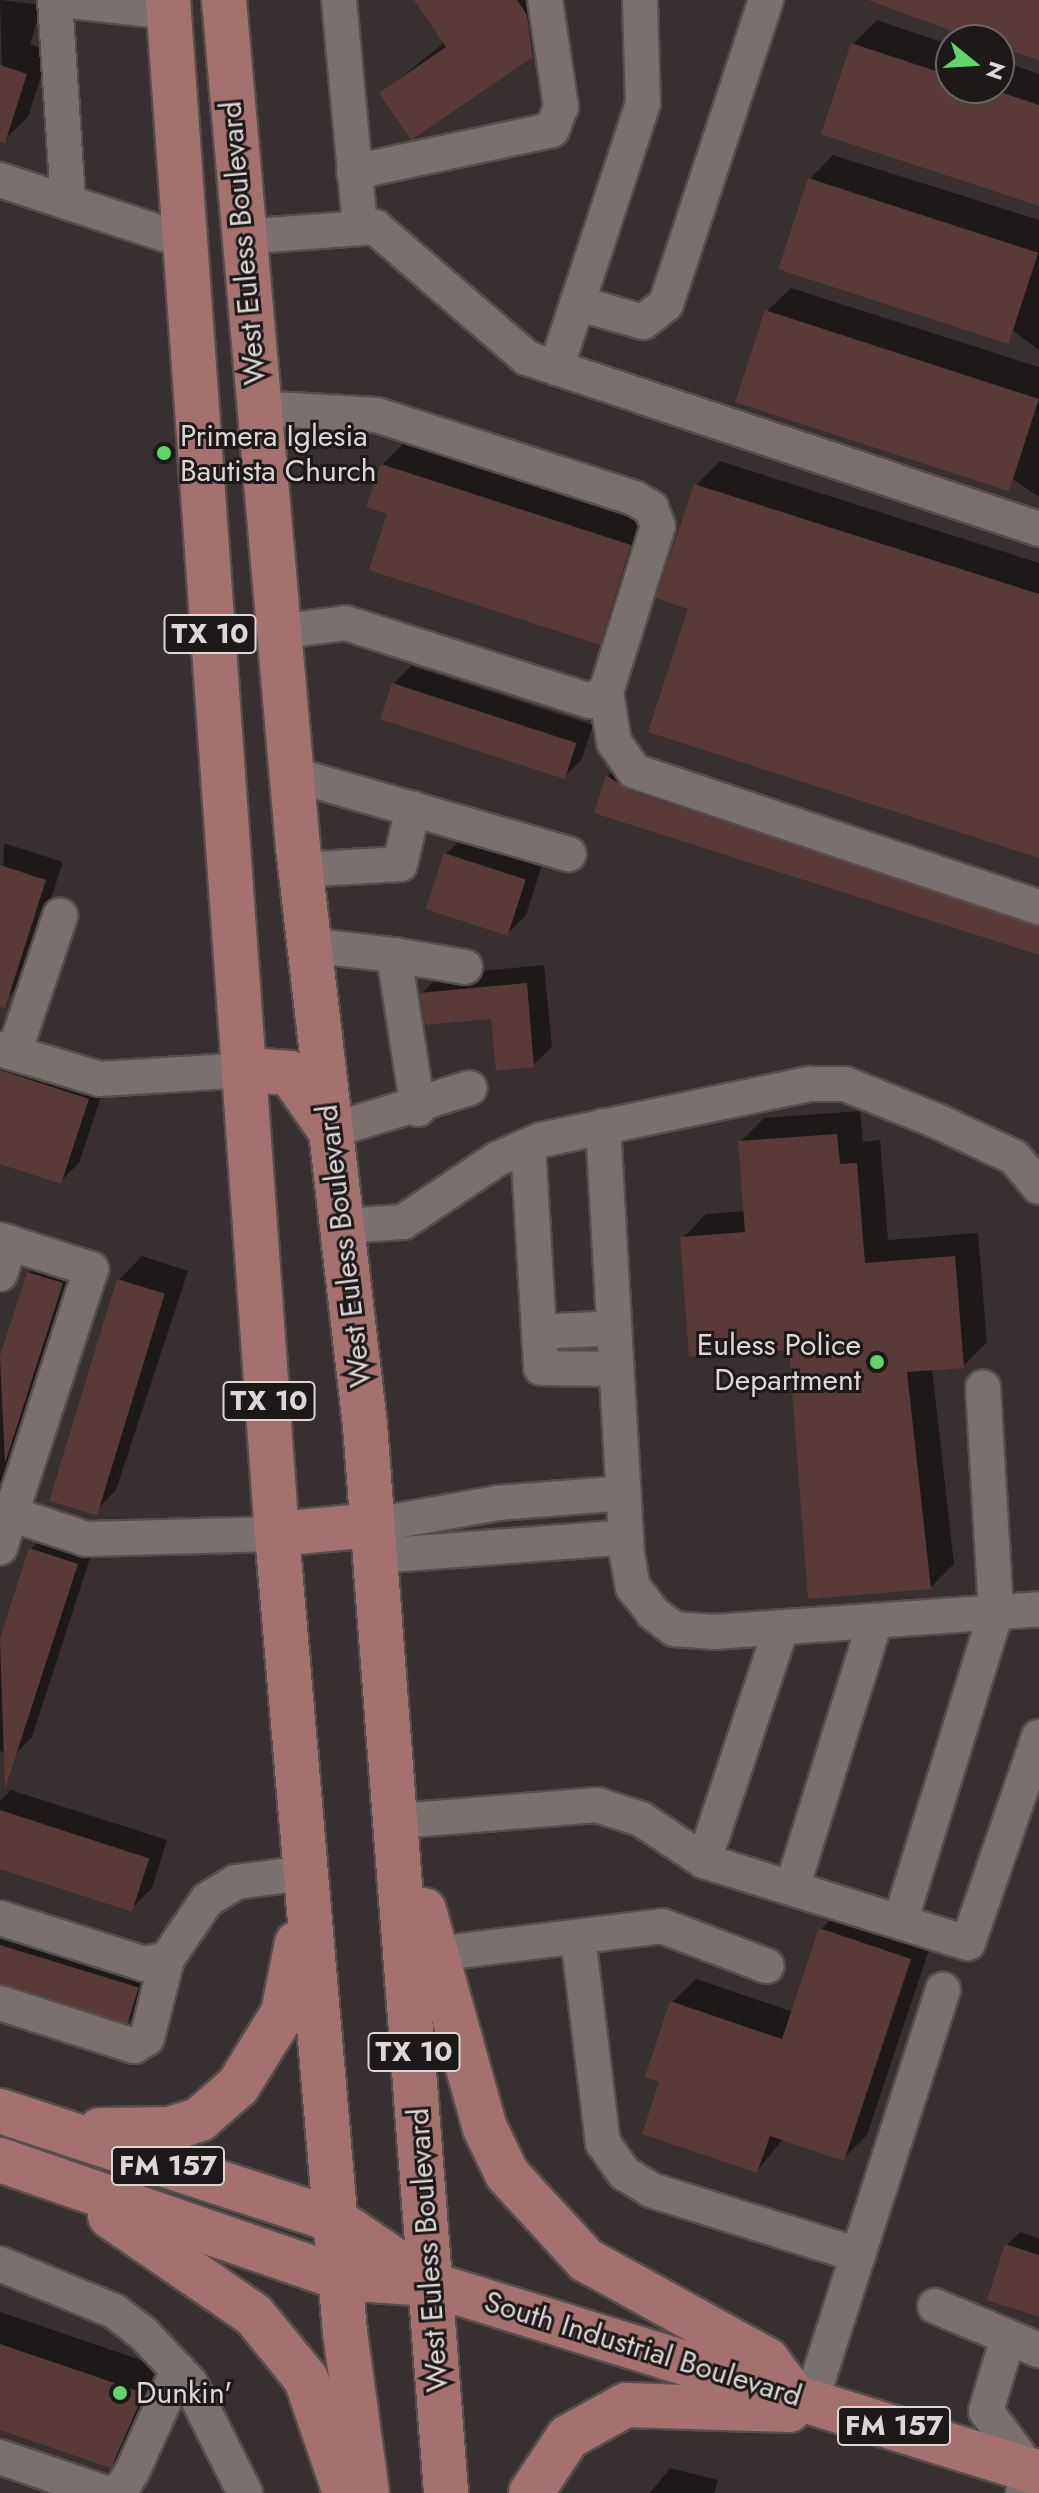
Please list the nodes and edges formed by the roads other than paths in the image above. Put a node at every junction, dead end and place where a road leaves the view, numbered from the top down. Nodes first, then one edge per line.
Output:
1 (58, 0) edge
2 (224, 0) edge
3 (339, 0) edge
4 (545, 0) edge
5 (640, 0) edge
6 (766, 0) edge
7 (168, 6) edge
8 (354, 172) junction
9 (0, 180) edge
10 (68, 203) junction
11 (360, 228) junction
12 (240, 237) junction
13 (183, 240) junction
14 (577, 303) junction
15 (556, 368) junction
16 (256, 408) junction
17 (1039, 529) edge
18 (277, 632) junction
19 (606, 692) junction
20 (291, 774) junction
21 (413, 809) junction
22 (569, 854) dead end
23 (300, 870) junction
24 (1039, 907) edge
25 (60, 916) dead end
26 (309, 945) junction
27 (394, 955) junction
28 (465, 967) dead end
29 (7, 1051) edge
30 (248, 1070) junction
31 (470, 1088) dead end
32 (418, 1109) junction
33 (603, 1126) junction
34 (330, 1131) junction
35 (528, 1146) junction
36 (1039, 1187) edge
37 (342, 1226) junction
38 (3, 1253) edge
39 (614, 1328) junction
40 (539, 1332) junction
41 (616, 1369) junction
42 (983, 1387) dead end
43 (624, 1493) junction
44 (538, 1500) junction
45 (498, 1503) junction
46 (11, 1514) junction
47 (277, 1534) junction
48 (626, 1537) junction
49 (374, 1540) junction
50 (542, 1543) junction
51 (502, 1546) junction
52 (0, 1548) edge
53 (1039, 1609) edge
54 (996, 1612) junction
55 (875, 1621) junction
56 (781, 1628) junction
57 (1039, 1737) edge
58 (399, 1821) junction
59 (704, 1861) junction
60 (792, 1888) junction
61 (306, 1894) junction
62 (0, 1918) edge
63 (900, 1922) junction
64 (578, 1937) junction
65 (435, 1954) junction
66 (167, 1959) junction
67 (767, 1966) dead end
68 (943, 1990) dead end
69 (0, 2003) edge
70 (13, 2115) edge
71 (18, 2166) edge
72 (337, 2221) junction
73 (858, 2255) junction
74 (0, 2264) edge
75 (341, 2278) junction
76 (430, 2284) junction
77 (935, 2306) dead end
78 (1008, 2337) junction
79 (1039, 2350) edge
80 (178, 2370) junction
81 (818, 2403) junction
82 (0, 2457) edge
83 (1026, 2484) edge
84 (106, 2493) edge
85 (245, 2493) edge
86 (345, 2493) edge
87 (367, 2493) edge
88 (446, 2493) edge
89 (531, 2493) edge

1 - 7 lane
1 - 10 lane
2 - 12 main road, West Euless Boulevard / TX 10
3 - 8 lane
4 - 8 lane
5 - 14 lane
6 - 14 lane
7 - 13 main road, West Euless Boulevard / TX 10
8 - 11 lane
9 - 10 lane
10 - 13 lane
11 - 12 lane
11 - 15 lane
12 - 16 main road, West Euless Boulevard / TX 10
13 - 30 main road, West Euless Boulevard / TX 10
14 - 15 lane
15 - 17 lane
16 - 18 main road, West Euless Boulevard / TX 10
16 - 19 lane
18 - 19 lane
18 - 20 main road, West Euless Boulevard / TX 10
19 - 24 lane
20 - 21 lane
20 - 23 main road, West Euless Boulevard / TX 10
21 - 22 lane
21 - 23 lane
23 - 26 main road, West Euless Boulevard / TX 10
25 - 29 lane
26 - 27 lane
26 - 34 main road, West Euless Boulevard / TX 10
27 - 28 lane
27 - 32 lane
29 - 30 lane
30 - 34 main road
30 - 47 main road, West Euless Boulevard / TX 10
31 - 32 lane
32 - 34 lane
33 - 35 lane
33 - 36 lane
33 - 39 lane
34 - 37 main road, West Euless Boulevard / TX 10
35 - 37 lane
35 - 40 lane
37 - 49 main road, West Euless Boulevard / TX 10
38 - 46 lane
39 - 40 lane
39 - 41 lane
40 - 41 lane
41 - 43 lane
42 - 54 lane
43 - 44 lane
43 - 48 lane
44 - 45 lane
44 - 50 lane
45 - 49 lane
45 - 51 lane
46 - 47 lane
46 - 52 lane
47 - 49 main road
47 - 61 main road, West Euless Boulevard / TX 10
48 - 50 lane
48 - 56 lane
49 - 51 lane
49 - 58 main road, West Euless Boulevard / TX 10
50 - 51 lane
53 - 54 lane
54 - 55 lane
54 - 63 lane
55 - 56 lane
55 - 60 lane
56 - 59 lane
57 - 63 lane
58 - 59 lane
58 - 65 main road
58 - 76 main road, West Euless Boulevard / TX 10
59 - 60 lane
60 - 63 lane
61 - 66 lane
61 - 70 main road
61 - 72 main road, West Euless Boulevard / TX 10
62 - 66 lane
64 - 65 lane
64 - 67 lane
64 - 73 lane
65 - 81 main road
66 - 69 lane
68 - 73 lane
70 - 72 main road, South Industrial Boulevard / FM 157
71 - 75 main road, South Industrial Boulevard / FM 157
71 - 86 main road
72 - 75 main road, West Euless Boulevard / TX 10
72 - 76 main road, South Industrial Boulevard / FM 157
73 - 81 lane
74 - 80 lane
75 - 76 main road, South Industrial Boulevard / FM 157
75 - 87 main road, West Euless Boulevard / TX 10
76 - 81 main road, South Industrial Boulevard / FM 157
76 - 88 main road, West Euless Boulevard / TX 10
77 - 78 lane
78 - 79 lane
78 - 83 lane
80 - 84 lane
80 - 85 lane
81 - 83 main road, South Industrial Boulevard / FM 157
81 - 89 main road
82 - 84 lane

